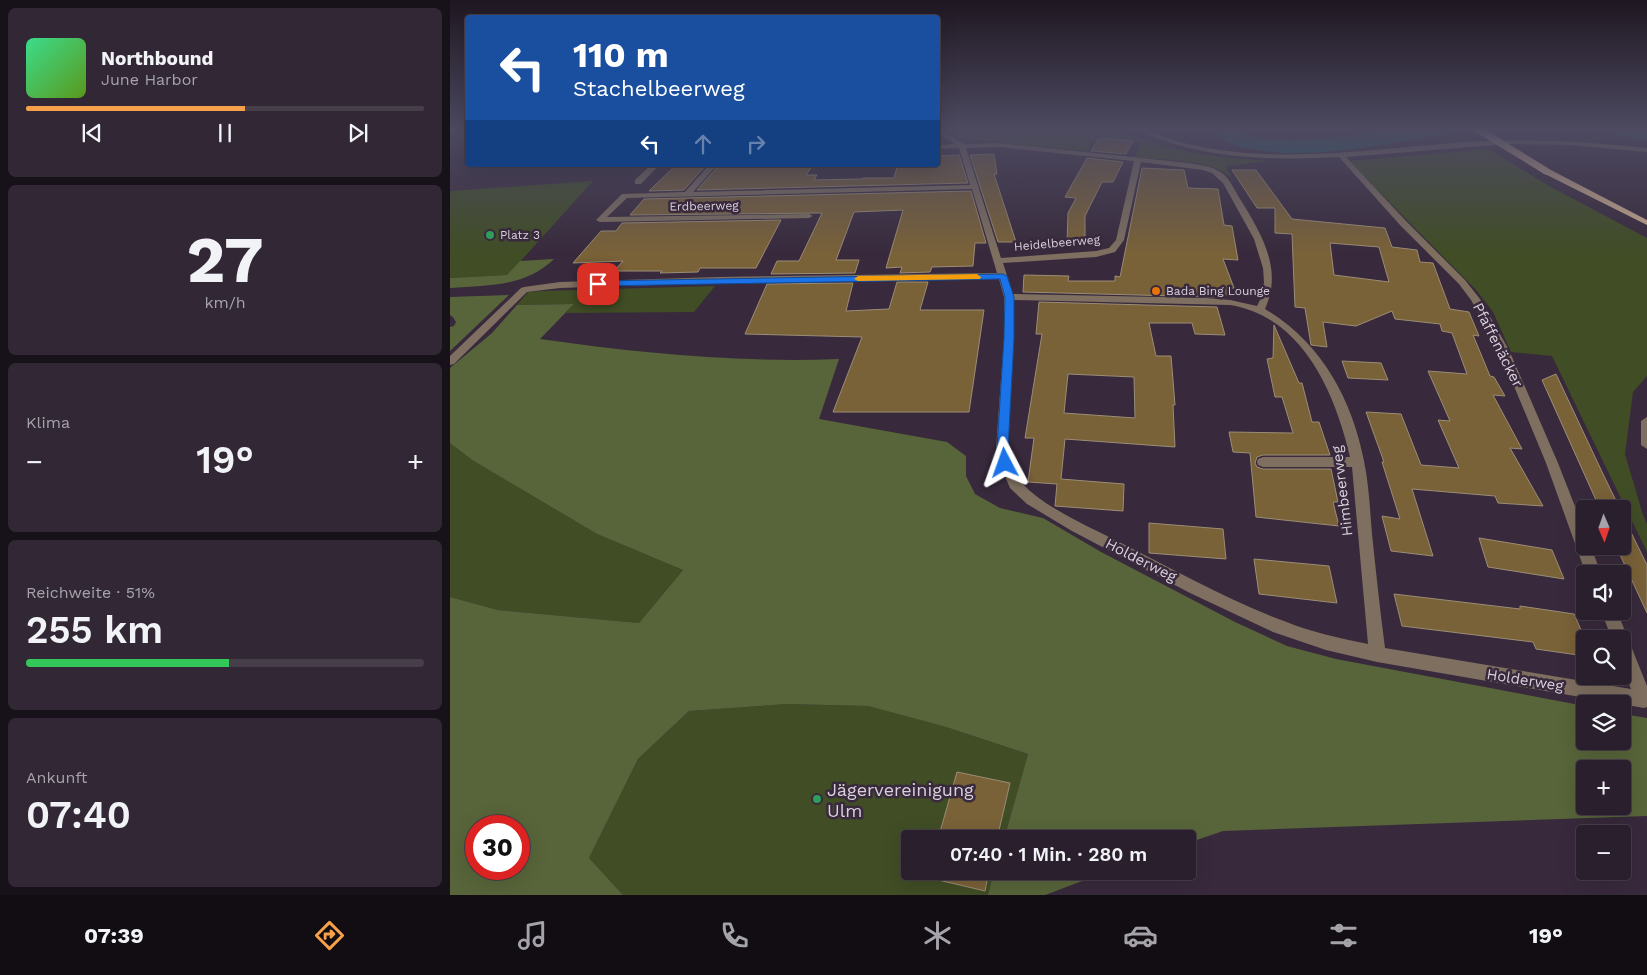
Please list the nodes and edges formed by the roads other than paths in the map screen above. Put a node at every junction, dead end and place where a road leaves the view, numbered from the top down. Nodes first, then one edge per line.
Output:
1 (650, 170) edge
2 (709, 170) edge
3 (969, 170) edge
4 (1136, 170) edge
5 (1207, 170) edge
6 (1354, 170) edge
7 (1544, 170) edge
8 (638, 182) dead end
9 (975, 187) junction
10 (687, 194) junction
11 (809, 216) dead end
12 (1647, 223) edge
13 (1000, 261) junction
14 (1003, 276) junction
15 (1009, 297) junction
16 (1260, 310) junction
17 (450, 362) edge
18 (1647, 421) edge
19 (1647, 445) edge
20 (1263, 462) dead end
21 (1358, 462) junction
22 (1591, 565) edge
23 (1377, 654) junction
24 (1631, 668) edge

1 - 8 street
2 - 10 street
3 - 9 street, Holderweg
4 - 13 street, Heidelbeerweg
5 - 16 street
6 - 22 street, Pfaffenäcker
7 - 12 main road, bridge
9 - 10 street
9 - 13 street, Holderweg
10 - 11 street, Erdbeerweg
13 - 14 street, Holderweg
14 - 15 street, Holderweg
14 - 17 street
15 - 16 street, Himbeerweg
15 - 23 street, Holderweg
16 - 21 street, Himbeerweg
18 - 19 street
20 - 21 street
21 - 23 street, Himbeerweg
23 - 24 street, Holderweg

